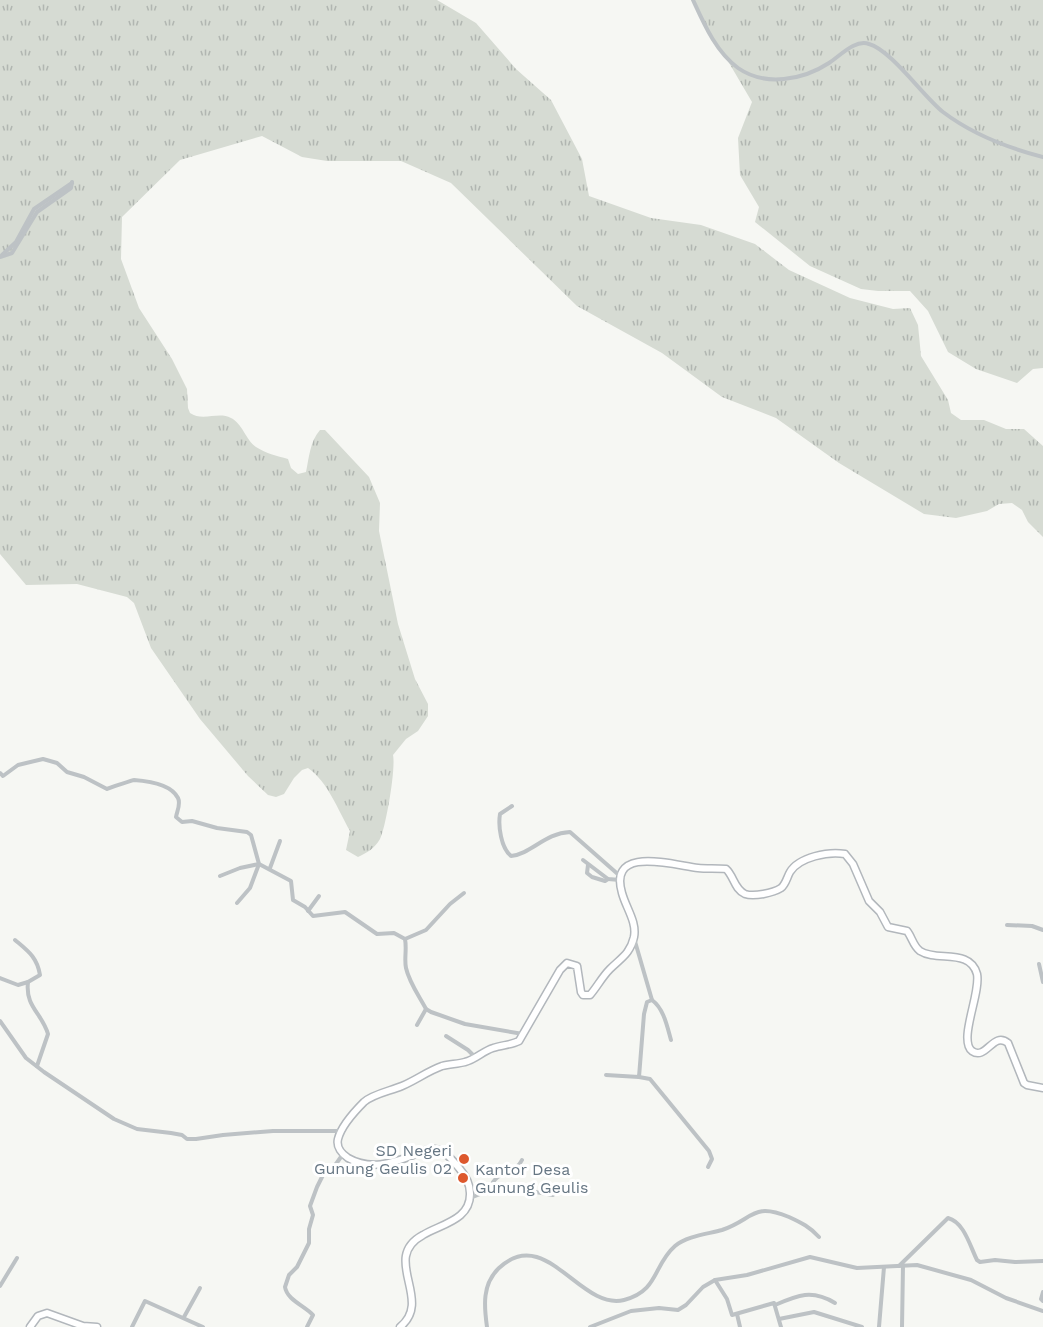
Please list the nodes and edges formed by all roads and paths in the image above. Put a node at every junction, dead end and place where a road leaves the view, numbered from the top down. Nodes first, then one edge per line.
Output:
1 (693, 0) edge
2 (1043, 157) edge
3 (0, 257) edge
4 (0, 773) edge
5 (512, 806) dead end
6 (280, 842) dead end
7 (583, 860) dead end
8 (259, 864) junction
9 (588, 865) junction
10 (270, 868) junction
11 (600, 873) junction
12 (220, 876) dead end
13 (592, 877) junction
14 (620, 878) junction
15 (608, 879) junction
16 (464, 893) dead end
17 (319, 896) dead end
18 (237, 903) dead end
19 (307, 911) junction
20 (1006, 926) dead end
21 (1043, 930) edge
22 (634, 937) junction
23 (405, 939) junction
24 (15, 940) dead end
25 (1039, 964) dead end
26 (0, 978) edge
27 (28, 982) junction
28 (1043, 982) edge
29 (652, 1000) junction
30 (426, 1009) junction
31 (0, 1021) edge
32 (417, 1025) dead end
33 (524, 1035) junction
34 (446, 1036) dead end
35 (671, 1040) dead end
36 (476, 1058) junction
37 (37, 1066) junction
38 (606, 1075) dead end
39 (639, 1077) junction
40 (1043, 1088) edge
41 (342, 1131) junction
42 (343, 1154) junction
43 (522, 1160) dead end
44 (708, 1167) dead end
45 (490, 1189) junction
46 (553, 1195) dead end
47 (470, 1198) junction
48 (819, 1237) dead end
49 (17, 1258) dead end
50 (1043, 1261) edge
51 (901, 1266) junction
52 (884, 1268) junction
53 (715, 1280) junction
54 (0, 1287) edge
55 (200, 1288) dead end
56 (1043, 1292) edge
57 (1043, 1301) edge
58 (835, 1303) dead end
59 (775, 1305) junction
60 (1043, 1311) edge
61 (736, 1314) junction
62 (184, 1317) junction
63 (779, 1319) junction
64 (30, 1327) edge
65 (97, 1327) edge
66 (132, 1327) edge
67 (203, 1327) edge
68 (308, 1327) edge
69 (400, 1327) edge
70 (487, 1327) edge
71 (590, 1327) edge
72 (740, 1327) edge
73 (781, 1327) edge
74 (862, 1327) edge
75 (879, 1327) edge
76 (902, 1327) edge

1 - 2 street
3 - 3 street
4 - 8 street
5 - 14 street
6 - 10 street
7 - 9 street
8 - 10 street
8 - 12 street
8 - 18 street
9 - 11 street
9 - 13 street
10 - 19 street
11 - 13 street
11 - 15 street
13 - 15 street
14 - 15 street
14 - 22 main road
14 - 40 main road
16 - 23 street
17 - 19 street
19 - 23 street
20 - 21 street
22 - 29 street
22 - 33 main road
23 - 30 street
24 - 27 street
25 - 28 street
26 - 27 street
27 - 37 street
29 - 35 street
29 - 39 street
30 - 32 street
30 - 33 street
31 - 37 street
33 - 36 main road
34 - 36 street
36 - 41 main road
37 - 41 street
38 - 39 street
39 - 44 street
41 - 42 main road
42 - 47 main road
42 - 68 street
43 - 45 street
45 - 46 street
45 - 47 street
47 - 69 main road
48 - 70 street
49 - 54 street
50 - 51 street
51 - 52 street
51 - 60 street
51 - 76 street
52 - 53 street
52 - 75 street
53 - 61 street
53 - 71 street
55 - 62 street
56 - 57 street
58 - 59 street
59 - 61 street
59 - 63 street
61 - 72 street
62 - 66 street
62 - 67 street
63 - 73 street
63 - 74 street
64 - 65 main road

